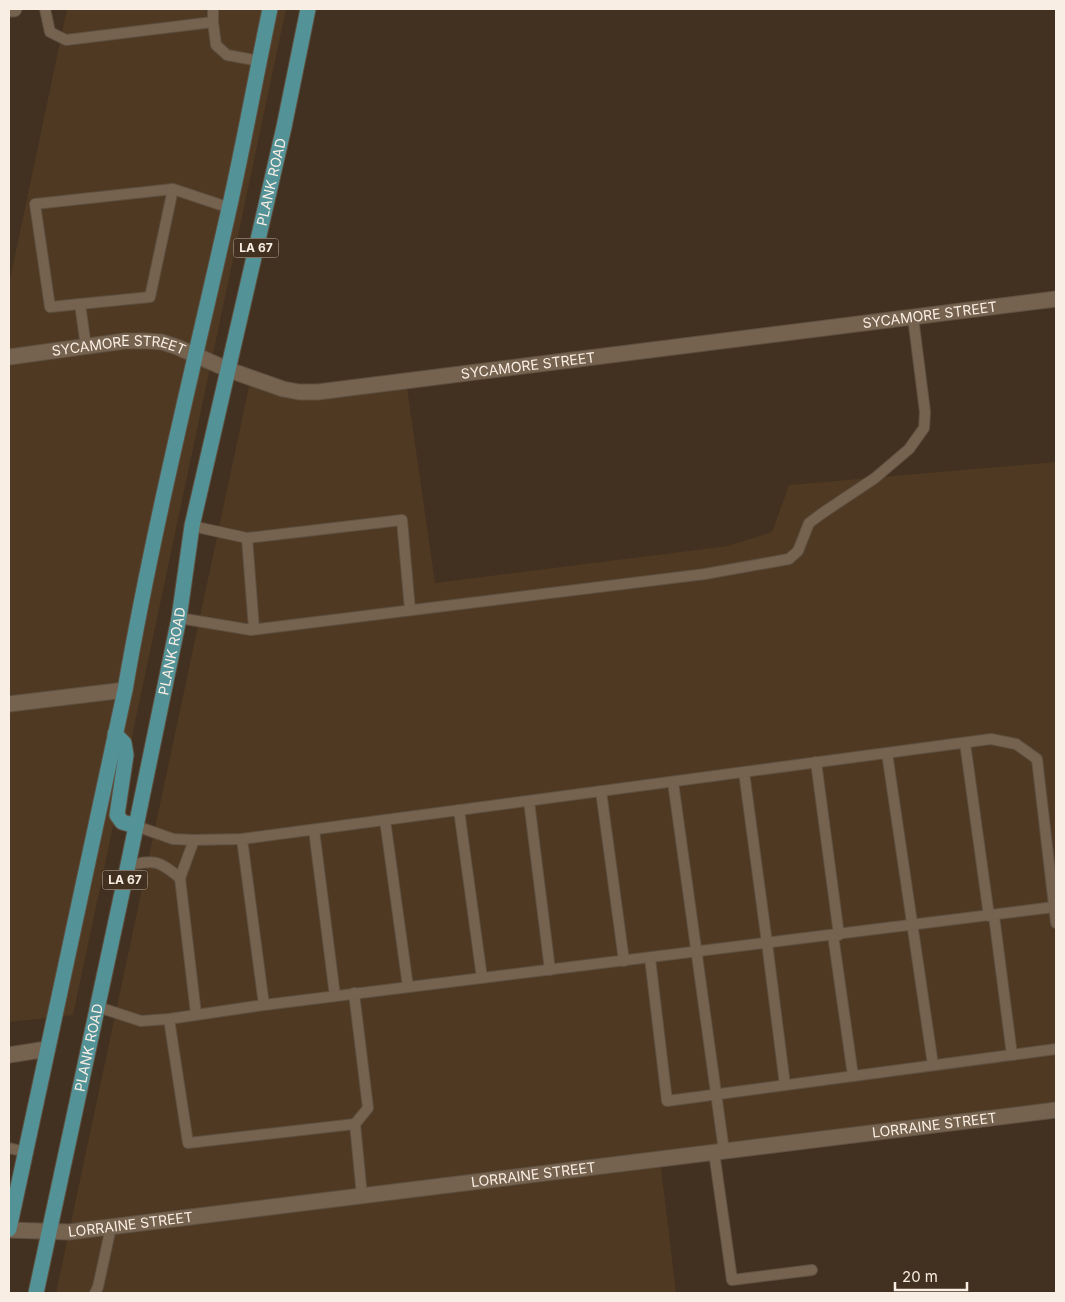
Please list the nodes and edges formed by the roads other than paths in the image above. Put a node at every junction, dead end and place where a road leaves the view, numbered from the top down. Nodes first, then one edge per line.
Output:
1 (9, 9) edge
2 (14, 9) edge
3 (45, 9) edge
4 (213, 9) edge
5 (270, 9) edge
6 (308, 9) edge
7 (213, 22) junction
8 (259, 60) junction
9 (173, 189) junction
10 (230, 208) junction
11 (1056, 300) edge
12 (80, 304) junction
13 (913, 317) junction
14 (86, 347) junction
15 (194, 355) junction
16 (9, 357) edge
17 (229, 370) junction
18 (192, 526) junction
19 (247, 538) junction
20 (410, 610) junction
21 (179, 618) junction
22 (254, 629) junction
23 (125, 690) junction
24 (9, 704) edge
25 (116, 734) junction
26 (965, 742) junction
27 (888, 753) junction
28 (816, 762) junction
29 (744, 772) junction
30 (673, 782) junction
31 (601, 792) junction
32 (529, 801) junction
33 (459, 810) junction
34 (385, 820) junction
35 (136, 826) junction
36 (314, 830) junction
37 (242, 839) junction
38 (194, 840) junction
39 (128, 865) junction
40 (180, 878) junction
41 (1054, 907) junction
42 (991, 916) junction
43 (1056, 923) edge
44 (912, 926) junction
45 (836, 935) junction
46 (767, 944) junction
47 (696, 952) junction
48 (650, 958) junction
49 (624, 961) junction
50 (550, 970) junction
51 (482, 978) junction
52 (408, 987) junction
53 (354, 994) junction
54 (335, 996) junction
55 (264, 1005) junction
56 (98, 1007) junction
57 (196, 1014) junction
58 (169, 1019) junction
59 (47, 1049) junction
60 (1056, 1050) edge
61 (9, 1055) edge
62 (1012, 1055) junction
63 (933, 1065) junction
64 (853, 1076) junction
65 (785, 1084) junction
66 (717, 1094) junction
67 (1056, 1110) edge
68 (355, 1124) junction
69 (9, 1148) edge
70 (25, 1152) junction
71 (719, 1152) junction
72 (362, 1196) junction
73 (111, 1227) junction
74 (9, 1229) edge
75 (48, 1232) junction
76 (812, 1270) dead end
77 (36, 1293) edge
78 (95, 1293) edge

1 - 2 street
3 - 7 lane
4 - 7 lane
5 - 8 main road, LA 67
6 - 17 main road, PLANK ROAD / LA 67
7 - 8 lane
8 - 10 main road, LA 67
9 - 10 lane
9 - 12 lane
9 - 12 lane
10 - 15 main road, LA 67
11 - 13 street, SYCAMORE STREET
12 - 14 lane
13 - 17 street, SYCAMORE STREET
13 - 20 lane
14 - 15 street, SYCAMORE STREET
14 - 16 street, SYCAMORE STREET
15 - 17 street, SYCAMORE STREET
15 - 23 main road, LA 67
17 - 18 main road, PLANK ROAD / LA 67
18 - 19 lane
18 - 21 main road, PLANK ROAD / LA 67
19 - 20 lane
19 - 22 lane
20 - 22 lane
21 - 22 lane
21 - 35 main road, PLANK ROAD / LA 67
23 - 24 street
23 - 25 main road, LA 67
25 - 35 main road
25 - 59 main road, LA 67
26 - 27 lane
26 - 41 lane
26 - 42 lane
27 - 28 lane
27 - 44 lane
28 - 29 lane
28 - 45 lane
29 - 30 lane
29 - 46 lane
30 - 31 lane
30 - 47 lane
31 - 32 lane
31 - 49 lane
32 - 33 lane
32 - 50 lane
33 - 34 lane
33 - 51 lane
34 - 36 lane
34 - 52 lane
35 - 38 lane
35 - 39 main road, PLANK ROAD / LA 67
36 - 37 lane
36 - 54 lane
37 - 38 lane
37 - 55 lane
38 - 40 lane
39 - 40 lane
39 - 56 main road, PLANK ROAD / LA 67
40 - 57 lane
41 - 42 lane
41 - 43 lane
42 - 44 lane
42 - 62 lane
44 - 45 lane
44 - 63 lane
45 - 46 lane
45 - 64 lane
46 - 47 lane
46 - 65 lane
47 - 48 lane
47 - 66 lane
48 - 49 lane
48 - 66 lane
49 - 50 lane
50 - 51 lane
51 - 52 lane
52 - 53 lane
53 - 54 lane
53 - 68 lane
54 - 55 lane
55 - 57 lane
56 - 58 lane
56 - 75 main road, PLANK ROAD / LA 67
57 - 58 lane
58 - 68 lane
59 - 61 street
59 - 70 main road, LA 67
60 - 62 lane
62 - 63 lane
63 - 64 lane
64 - 65 lane
65 - 66 lane
66 - 71 lane
67 - 71 street, LORRAINE STREET
68 - 72 lane
69 - 70 lane
70 - 74 main road, LA 67
71 - 72 street, LORRAINE STREET
71 - 76 lane
72 - 73 street, LORRAINE STREET
73 - 75 street, LORRAINE STREET
73 - 78 lane
74 - 75 street, LORRAINE STREET
75 - 77 main road, PLANK ROAD / LA 67

